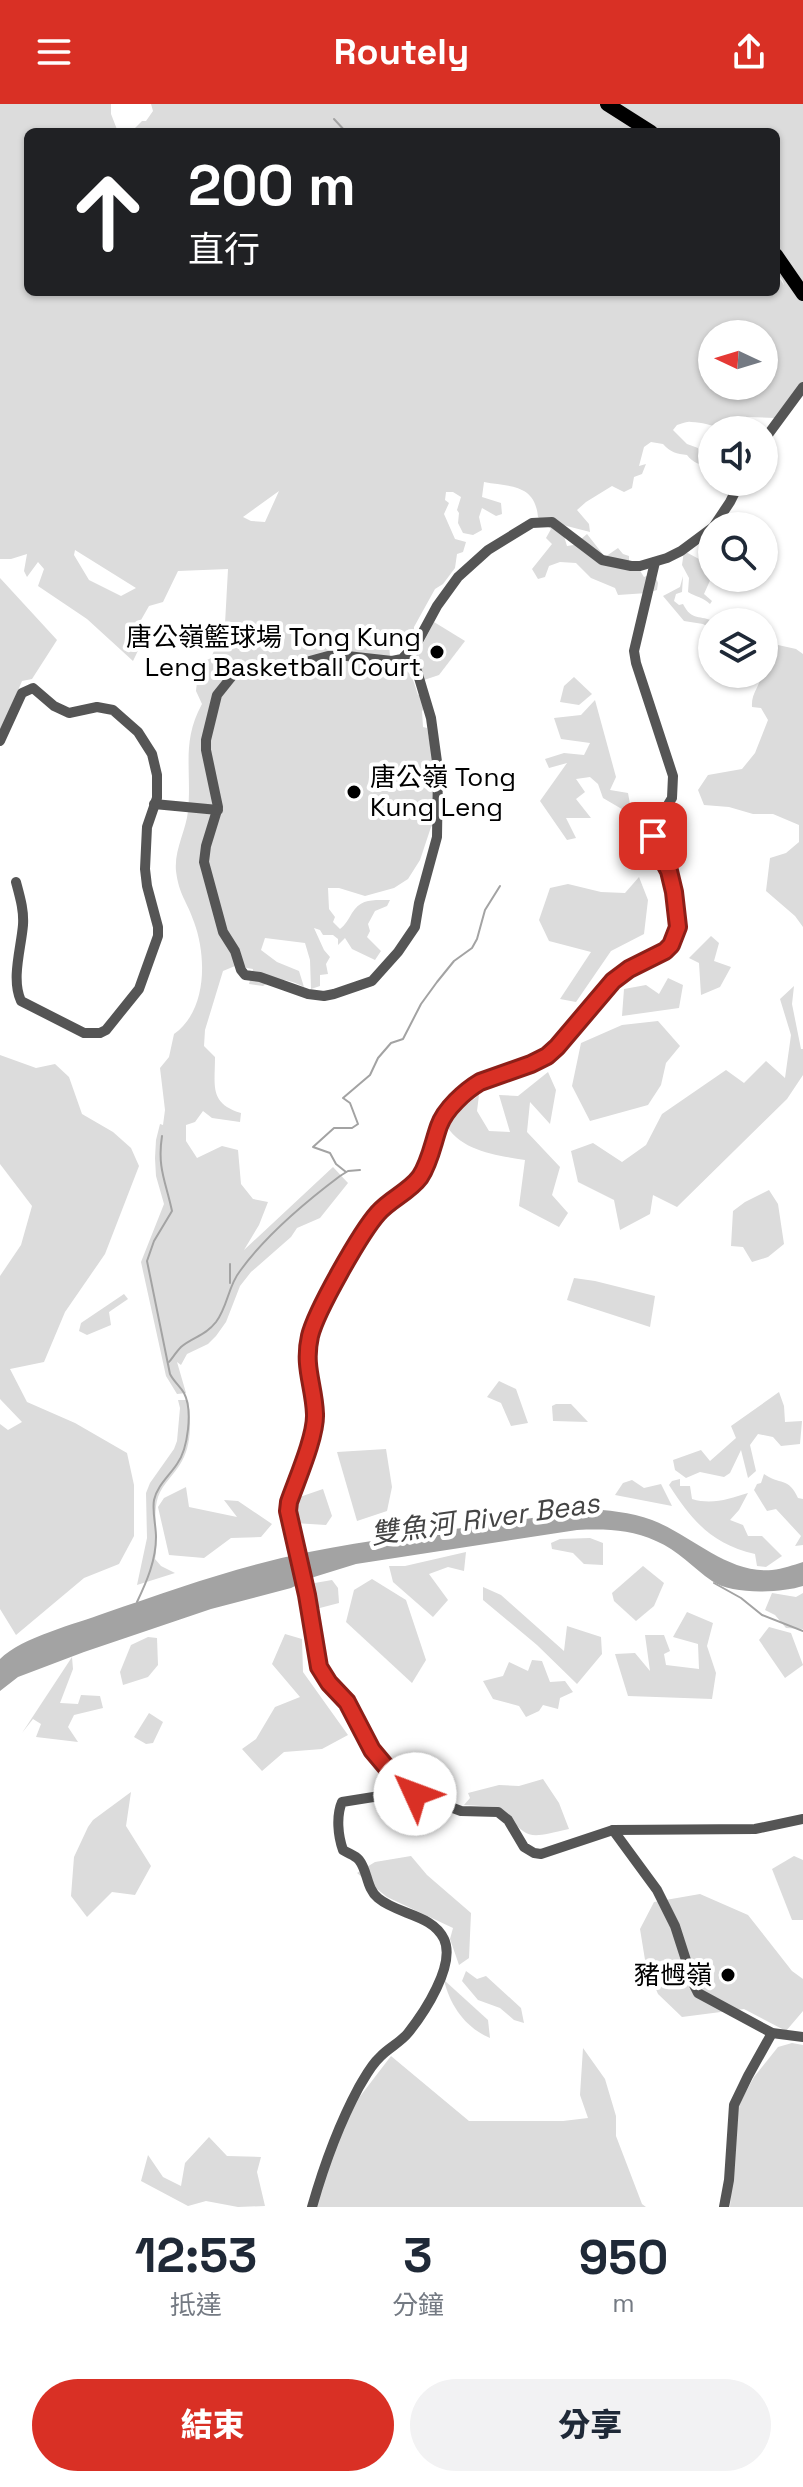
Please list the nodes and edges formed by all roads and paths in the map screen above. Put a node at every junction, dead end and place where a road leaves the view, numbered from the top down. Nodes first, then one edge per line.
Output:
1 (607, 104) edge
2 (645, 128) edge
3 (780, 261) edge
4 (803, 294) edge
5 (803, 387) edge
6 (778, 421) edge
7 (698, 538) edge
8 (655, 562) junction
9 (411, 651) junction
10 (0, 741) edge
11 (154, 804) junction
12 (218, 810) junction
13 (16, 882) dead end
14 (403, 1787) junction
15 (803, 1819) edge
16 (613, 1830) junction
17 (772, 2033) junction
18 (803, 2037) edge
19 (312, 2207) edge
20 (724, 2207) edge

1 - 2 main road
3 - 4 main road
5 - 6 street
7 - 8 street
8 - 9 street
8 - 14 street
9 - 12 street
9 - 12 street
10 - 11 street
11 - 12 street
11 - 13 street
14 - 16 street
14 - 19 street
15 - 16 street
16 - 17 street
17 - 18 street
17 - 20 street

